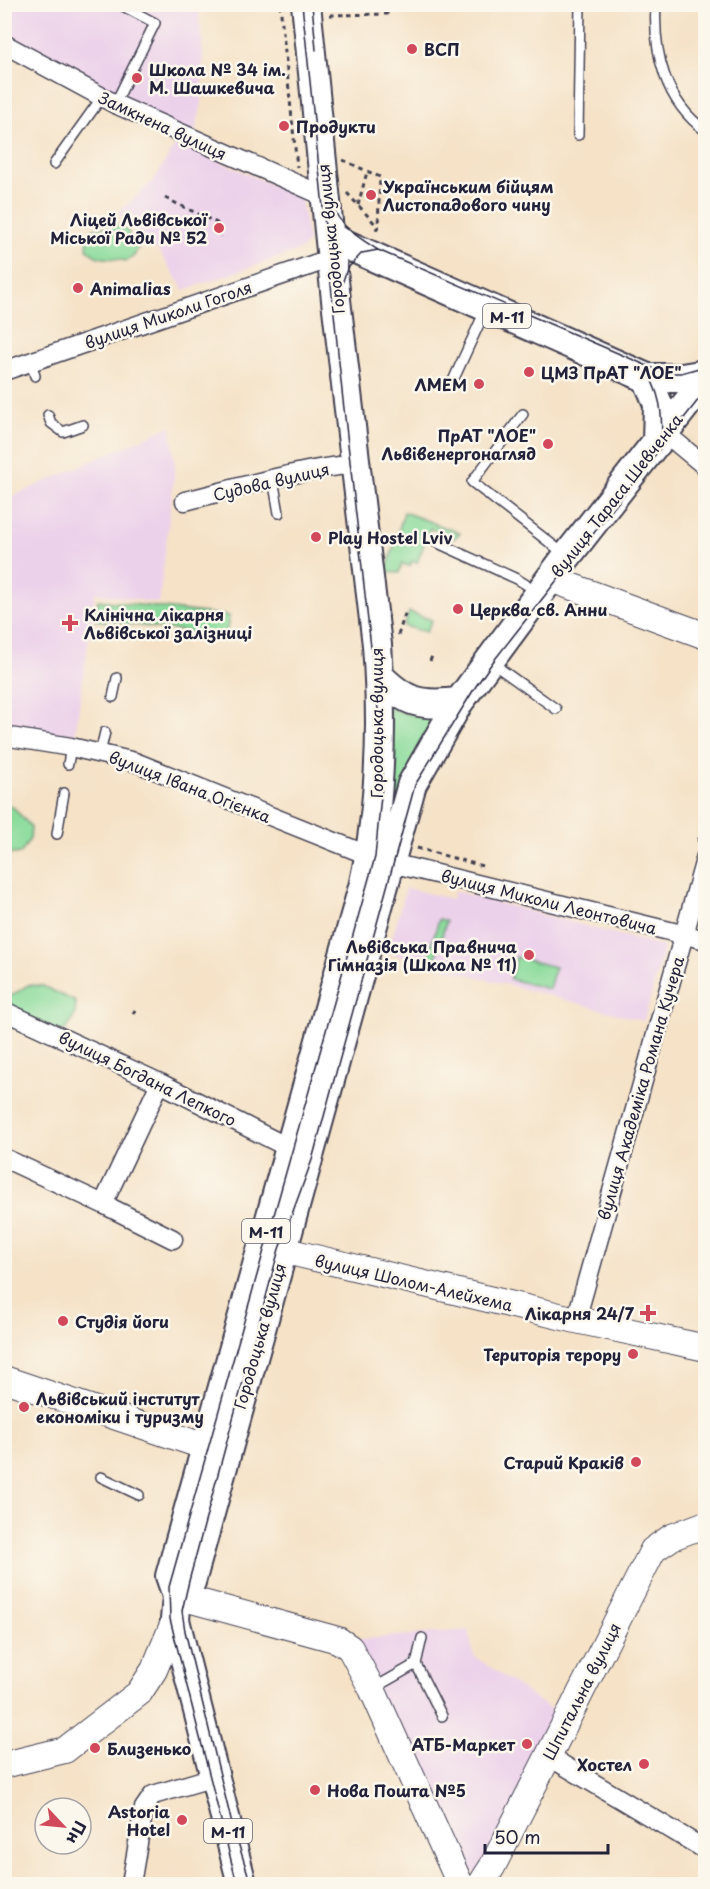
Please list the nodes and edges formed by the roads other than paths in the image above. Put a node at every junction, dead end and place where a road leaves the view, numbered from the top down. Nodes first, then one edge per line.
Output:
1 (119, 4) edge
2 (580, 4) edge
3 (656, 4) edge
4 (316, 10) edge
5 (4, 44) edge
6 (108, 100) junction
7 (705, 131) edge
8 (578, 135) dead end
9 (54, 164) dead end
10 (335, 194) junction
11 (331, 248) junction
12 (487, 307) junction
13 (4, 371) edge
14 (705, 374) edge
15 (647, 378) junction
16 (705, 379) edge
17 (451, 385) dead end
18 (523, 414) dead end
19 (48, 416) dead end
20 (83, 425) dead end
21 (661, 438) junction
22 (357, 464) junction
23 (705, 467) edge
24 (273, 479) junction
25 (185, 501) dead end
26 (279, 513) dead end
27 (429, 539) dead end
28 (567, 556) junction
29 (545, 586) junction
30 (705, 636) edge
31 (489, 661) junction
32 (379, 676) junction
33 (117, 678) dead end
34 (113, 697) dead end
35 (459, 702) junction
36 (556, 709) dead end
37 (105, 732) dead end
38 (4, 736) edge
39 (100, 753) junction
40 (64, 793) dead end
41 (57, 834) dead end
42 (705, 856) edge
43 (381, 859) junction
44 (683, 934) junction
45 (705, 940) edge
46 (4, 1011) edge
47 (160, 1083) junction
48 (299, 1153) junction
49 (4, 1158) edge
50 (103, 1204) junction
51 (173, 1239) dead end
52 (273, 1248) junction
53 (576, 1320) junction
54 (705, 1348) edge
55 (4, 1379) edge
56 (217, 1450) junction
57 (101, 1477) dead end
58 (139, 1495) dead end
59 (705, 1524) edge
60 (176, 1608) junction
61 (422, 1638) dead end
62 (416, 1664) junction
63 (372, 1689) junction
64 (442, 1716) dead end
65 (548, 1756) junction
66 (4, 1765) edge
67 (214, 1777) junction
68 (705, 1850) edge
69 (131, 1884) edge
70 (242, 1884) edge
71 (460, 1884) edge
72 (481, 1884) edge

1 - 6 lane
2 - 8 lane
3 - 7 lane
4 - 10 main road, Городоцька вулиця / М-11
5 - 6 street, Замкнена вулиця
6 - 9 lane
6 - 10 street, Замкнена вулиця
10 - 11 main road, Городоцька вулиця / М-11
11 - 12 main road, М-11
11 - 13 street, вулиця Миколи Гоголя
11 - 22 main road, Городоцька вулиця / М-11
12 - 15 main road, М-11
12 - 17 lane
14 - 15 main road
15 - 21 main road
16 - 21 main road, вулиця Тараса Шевченка
18 - 28 lane
19 - 20 lane
21 - 23 street
21 - 28 main road, вулиця Тараса Шевченка / М-11
22 - 24 street, Судова вулиця
22 - 32 main road, Городоцька вулиця / М-11
24 - 25 street, Судова вулиця
24 - 26 lane
27 - 29 lane
28 - 29 main road, вулиця Тараса Шевченка / М-11
29 - 30 street
29 - 31 main road, вулиця Тараса Шевченка / М-11
31 - 35 main road, вулиця Тараса Шевченка / М-11
31 - 36 lane
32 - 35 main road
32 - 43 main road, Городоцька вулиця / М-11
33 - 34 lane
35 - 43 main road, вулиця Тараса Шевченка / М-11
37 - 39 lane
38 - 39 street, вулиця Івана Огієнка
39 - 43 street, вулиця Івана Огієнка
40 - 41 lane
42 - 44 street, вулиця Академіка Романа Кучера
43 - 44 street, вулиця Миколи Леонтовича
43 - 48 main road, Городоцька вулиця / М-11
44 - 45 street, вулиця Миколи Леонтовича
44 - 53 street, вулиця Академіка Романа Кучера
46 - 47 street, вулиця Богдана Лепкого
47 - 48 street, вулиця Богдана Лепкого
47 - 50 street
48 - 52 main road, Городоцька вулиця / М-11
49 - 50 street
50 - 51 street
52 - 53 street, вулиця Шолом-Алейхема
52 - 56 main road, Городоцька вулиця / М-11
53 - 54 street, вулиця Шолом-Алейхема
55 - 56 street
56 - 60 main road, Городоцька вулиця / М-11
57 - 58 lane
59 - 65 street, Шпитальна вулиця
60 - 63 street
60 - 66 street
60 - 67 main road, М-11
61 - 62 lane
62 - 63 lane
62 - 64 lane
63 - 71 street
65 - 68 street
65 - 72 street, Шпитальна вулиця
67 - 69 street
67 - 70 main road, М-11

